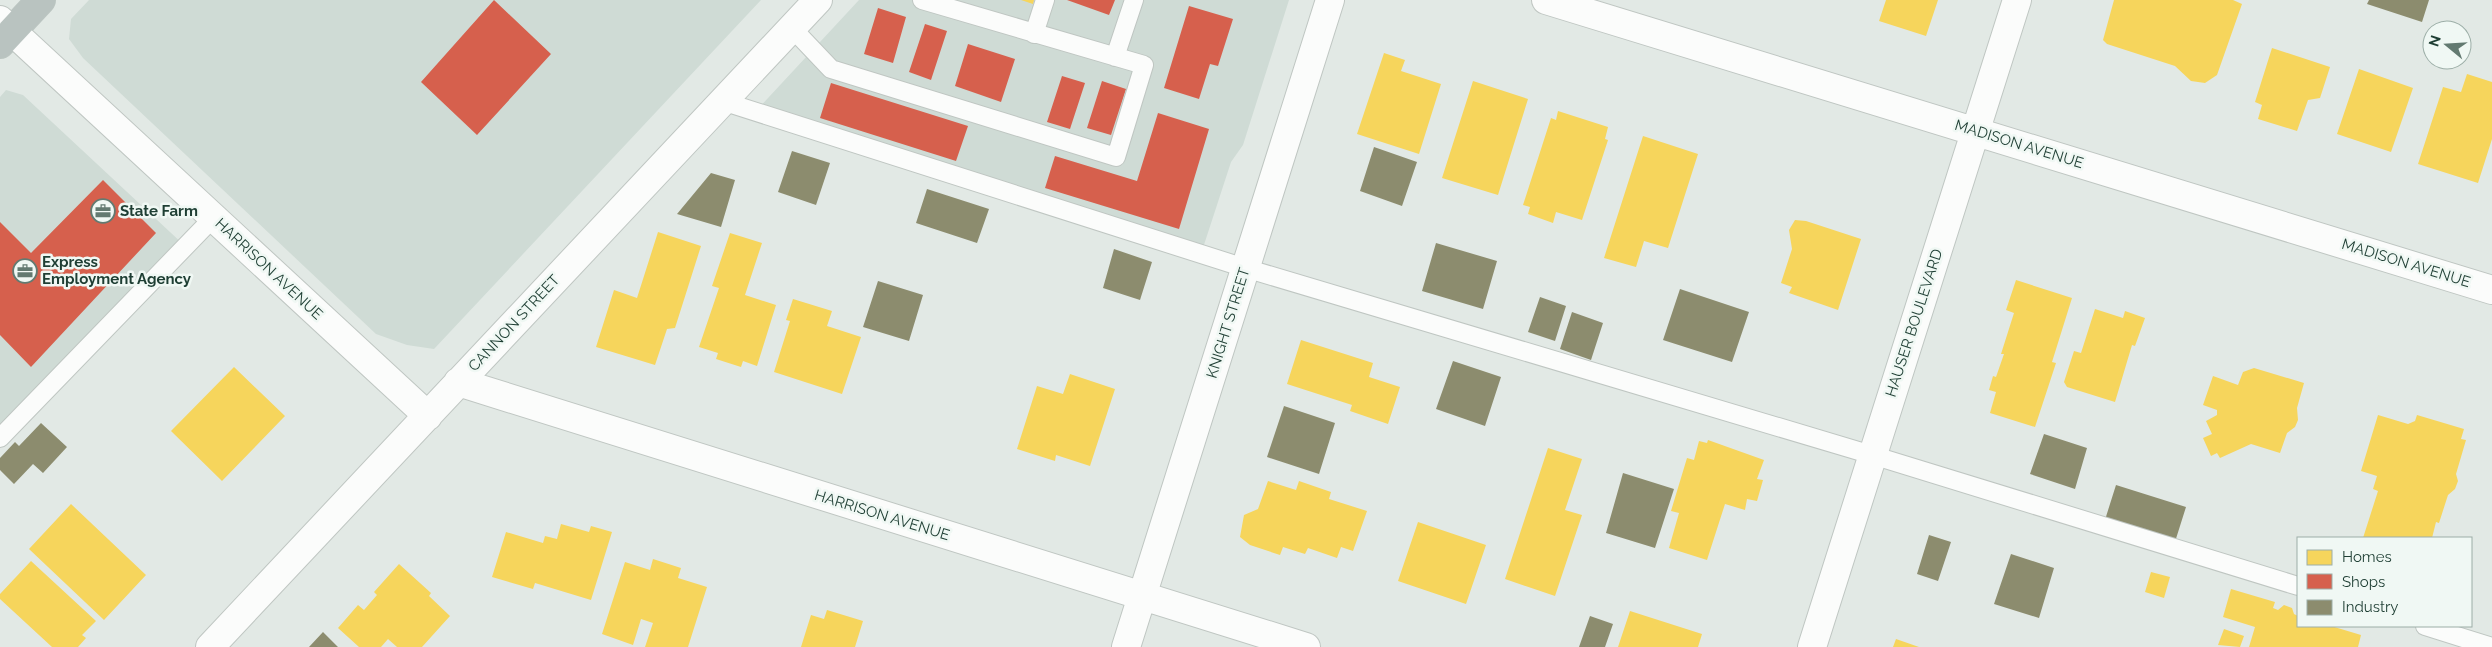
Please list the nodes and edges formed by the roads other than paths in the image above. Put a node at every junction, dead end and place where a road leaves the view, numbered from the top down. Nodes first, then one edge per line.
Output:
1 (40, 0) edge
2 (818, 0) edge
3 (922, 0) edge
4 (1045, 0) edge
5 (1134, 0) edge
6 (1330, 0) edge
7 (1546, 0) edge
8 (2017, 0) edge
9 (792, 28) junction
10 (4, 32) edge
11 (1034, 34) junction
12 (1115, 57) junction
13 (722, 101) junction
14 (1975, 130) junction
15 (213, 218) junction
16 (1245, 268) junction
17 (2492, 290) edge
18 (458, 382) junction
19 (428, 416) junction
20 (0, 438) edge
21 (1872, 455) junction
22 (2297, 586) edge
23 (1142, 597) junction
24 (2428, 627) edge
25 (210, 647) edge
26 (1126, 647) edge
27 (1306, 647) edge
28 (1812, 647) edge
29 (2492, 647) edge

1 - 10 highway
2 - 9 street, CANNON STREET
3 - 11 lane
4 - 11 lane
5 - 12 lane
6 - 16 street, KNIGHT STREET
7 - 14 street, MADISON AVENUE
8 - 14 street, HAUSER BOULEVARD
9 - 12 lane
9 - 13 street, CANNON STREET
10 - 15 street, HARRISON AVENUE
11 - 12 lane
13 - 16 lane
13 - 18 street, CANNON STREET
14 - 17 street, MADISON AVENUE
14 - 21 street, HAUSER BOULEVARD
15 - 19 street, HARRISON AVENUE
15 - 20 lane
16 - 21 lane
16 - 23 street, KNIGHT STREET
18 - 19 street, CANNON STREET
18 - 23 street, HARRISON AVENUE
19 - 25 street, CANNON STREET
21 - 22 lane
21 - 28 street, HAUSER BOULEVARD
23 - 26 street, KNIGHT STREET
23 - 27 street, HARRISON AVENUE
24 - 29 lane

